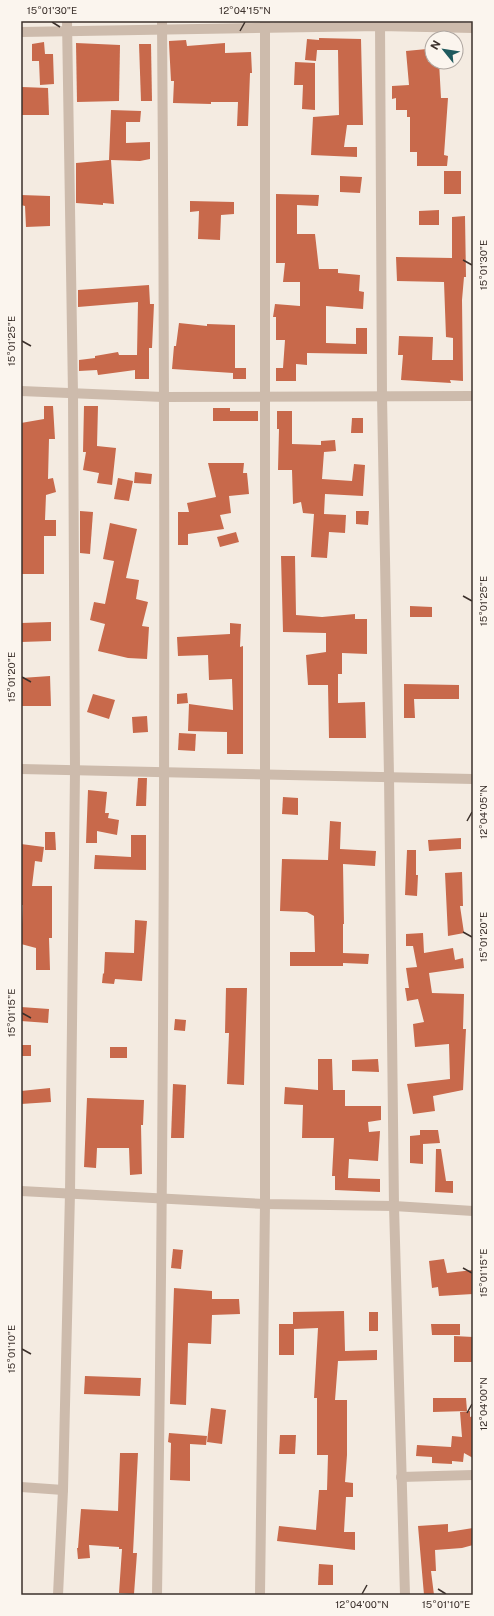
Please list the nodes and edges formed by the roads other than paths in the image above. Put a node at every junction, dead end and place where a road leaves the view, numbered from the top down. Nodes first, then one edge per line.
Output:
1 (67, 21) edge
2 (265, 24) edge
3 (380, 24) edge
4 (162, 26) edge
5 (473, 28) edge
6 (21, 32) edge
7 (67, 32) junction
8 (21, 391) edge
9 (73, 394) junction
10 (382, 396) junction
11 (473, 396) edge
12 (163, 397) junction
13 (264, 397) junction
14 (21, 769) edge
15 (75, 771) junction
16 (165, 773) junction
17 (265, 775) junction
18 (389, 776) junction
19 (473, 779) edge
20 (21, 1191) edge
21 (70, 1193) junction
22 (163, 1198) junction
23 (265, 1204) junction
24 (394, 1206) junction
25 (473, 1211) edge
26 (473, 1475) edge
27 (402, 1476) junction
28 (21, 1487) edge
29 (64, 1490) junction
30 (58, 1595) edge
31 (157, 1595) edge
32 (260, 1595) edge
33 (405, 1595) edge

1 - 7 street
2 - 3 street
2 - 4 street
2 - 13 street
3 - 5 street
3 - 10 street
4 - 7 street
4 - 12 street
6 - 7 street
7 - 9 street
8 - 9 street
9 - 12 street
9 - 15 street
10 - 11 street
10 - 13 street
10 - 18 street
12 - 13 street
12 - 16 street
13 - 17 street
14 - 15 street
15 - 16 street
15 - 21 street
16 - 17 street
16 - 22 street
17 - 18 street
17 - 23 street
18 - 19 street
18 - 24 street
20 - 21 street
21 - 22 street
21 - 29 street
22 - 23 street
22 - 31 street
23 - 24 street
23 - 32 street
24 - 25 street
24 - 27 street
26 - 27 street
27 - 33 street
28 - 29 street
29 - 30 street

